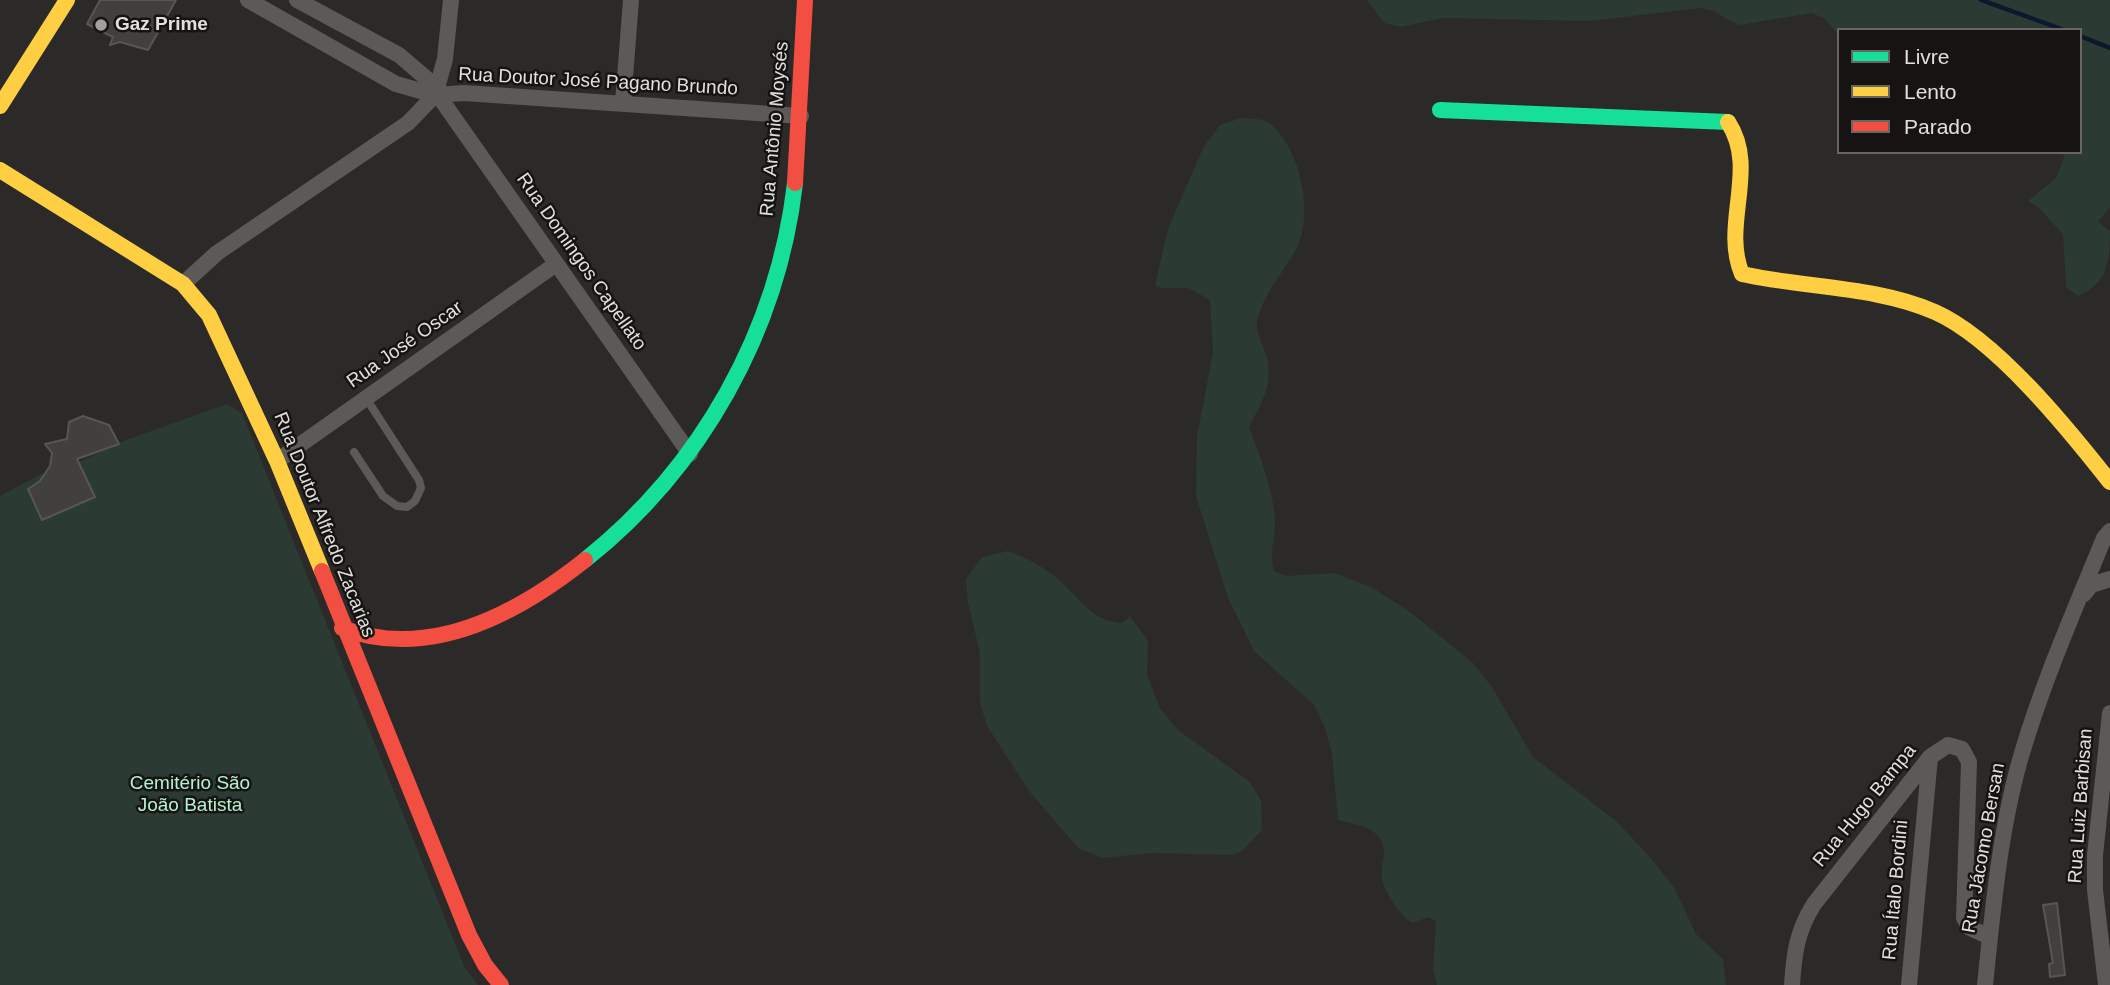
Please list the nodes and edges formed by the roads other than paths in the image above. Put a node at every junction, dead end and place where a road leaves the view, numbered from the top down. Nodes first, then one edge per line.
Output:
1 (67, 0) edge
2 (248, 0) edge
3 (297, 0) edge
4 (451, 0) edge
5 (631, 0) edge
6 (805, 0) edge
7 (436, 95) junction
8 (623, 103) junction
9 (0, 106) edge
10 (1440, 110) dead end
11 (801, 116) junction
12 (0, 170) edge
13 (556, 264) junction
14 (183, 284) junction
15 (366, 398) junction
16 (354, 452) dead end
17 (690, 454) junction
18 (277, 461) junction
19 (2110, 482) edge
20 (2110, 531) edge
21 (2110, 579) edge
22 (2078, 601) junction
23 (342, 628) junction
24 (2110, 713) edge
25 (1930, 757) junction
26 (1990, 937) junction
27 (501, 985) edge
28 (1792, 985) edge
29 (1909, 985) edge
30 (1985, 985) edge
31 (2106, 985) edge

1 - 9 street
2 - 7 street, Rua Doutor José Pagano Brundo
3 - 7 street, Rua Doutor José Pagano Brundo
4 - 7 street
5 - 8 street
6 - 11 street, Rua Antônio Moysés
7 - 8 street, Rua Doutor José Pagano Brundo
7 - 13 street, Rua Domingos Capellato
7 - 14 street
8 - 11 street, Rua Doutor José Pagano Brundo
10 - 19 street
11 - 17 street, Rua Antônio Moysés
12 - 14 street, Rua Doutor Alfredo Zacarias
13 - 15 street, Rua José Oscar
13 - 17 street, Rua Domingos Capellato
14 - 18 street, Rua Doutor Alfredo Zacarias
15 - 16 lane
15 - 18 street, Rua José Oscar
17 - 23 street, Rua Antônio Moysés
18 - 23 street, Rua Doutor Alfredo Zacarias
20 - 22 street, Rua Jácomo Bersan
21 - 22 street
22 - 26 street, Rua Jácomo Bersan
23 - 27 street, Rua Doutor Alfredo Zacarias
24 - 31 street, Rua Luiz Barbisan
25 - 26 street, Rua Hugo Bampa
25 - 28 street, Rua Hugo Bampa
25 - 29 street, Rua Ítalo Bordini
26 - 30 street, Rua Jácomo Bersan

